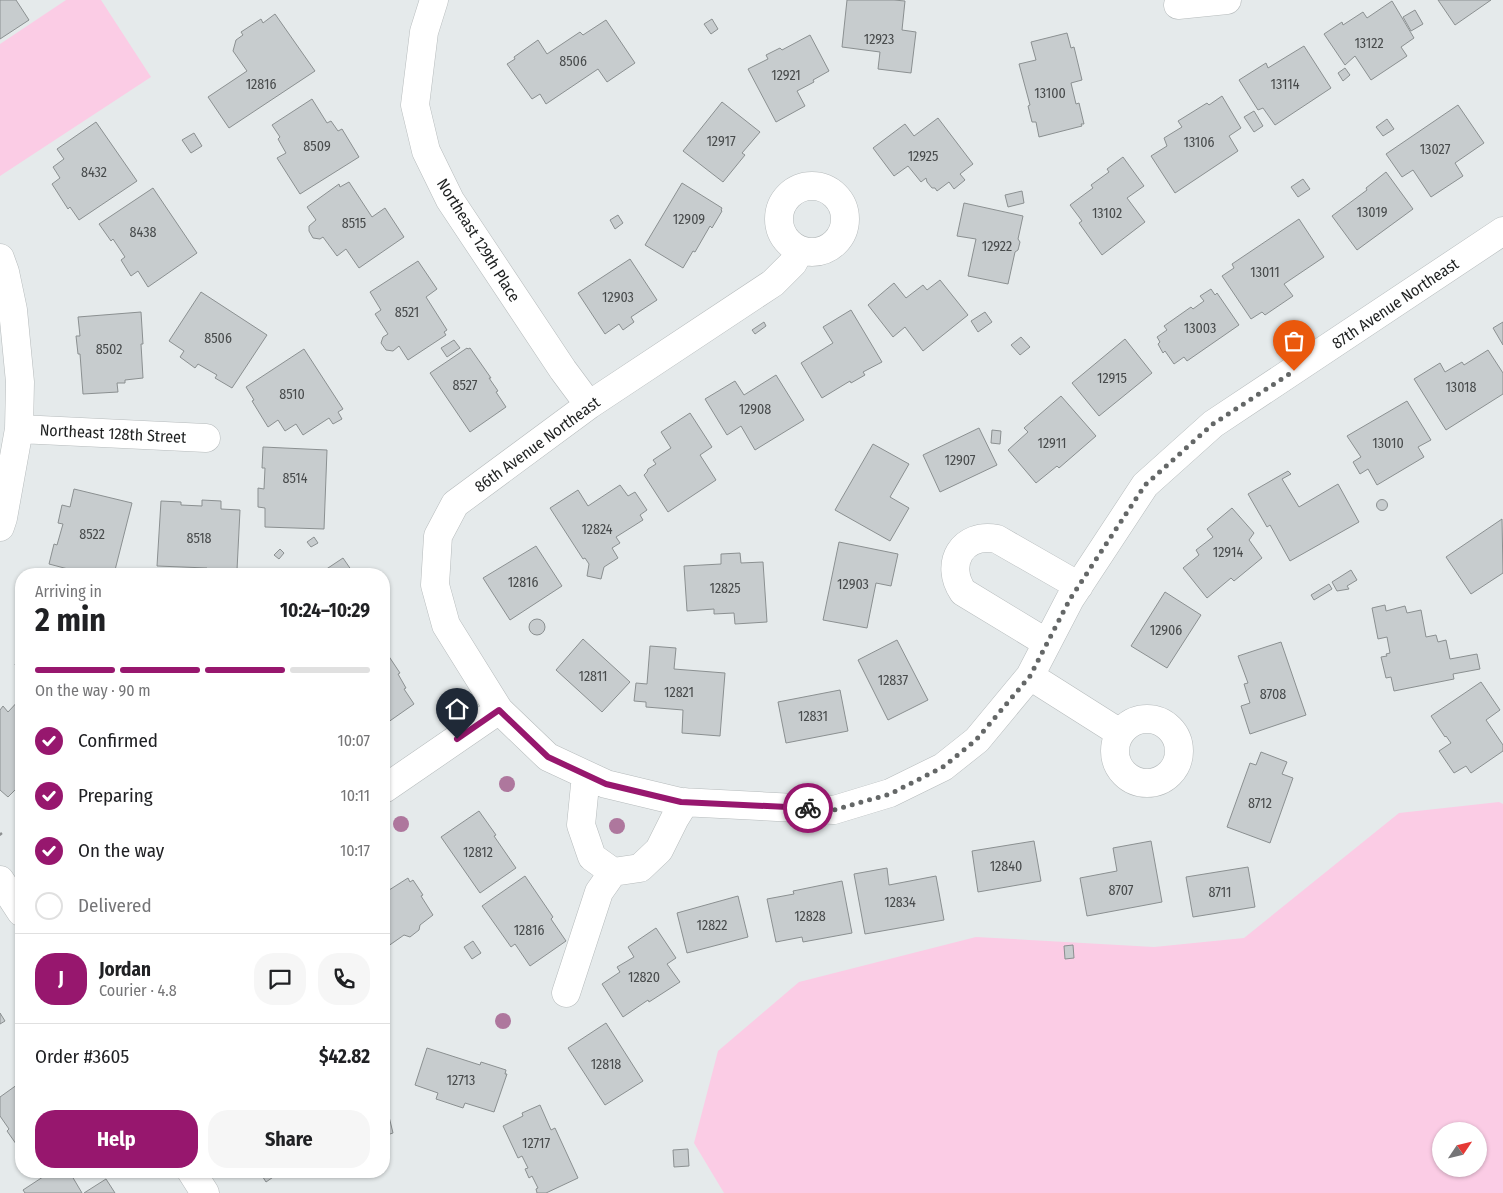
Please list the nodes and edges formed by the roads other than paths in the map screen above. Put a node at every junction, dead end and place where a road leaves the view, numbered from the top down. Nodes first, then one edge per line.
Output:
1 (434, 0) edge
2 (1226, 0) edge
3 (1178, 5) dead end
4 (1503, 231) edge
5 (800, 250) dead end
6 (0, 258) edge
7 (589, 405) junction
8 (19, 429) junction
9 (206, 438) dead end
10 (0, 527) edge
11 (1079, 586) junction
12 (1047, 643) junction
13 (1030, 676) junction
14 (499, 710) junction
15 (1120, 733) dead end
16 (596, 780) junction
17 (390, 785) edge
18 (685, 802) junction
19 (613, 872) junction
20 (0, 880) edge
21 (15, 903) edge
22 (566, 994) dead end
23 (195, 1178) edge
24 (205, 1193) edge

1 - 7 street, Northeast 129th Place
2 - 3 street
4 - 11 street, 87th Avenue Northeast
5 - 7 street, 86th Avenue Northeast
6 - 8 street, Northeast 128th Street
7 - 14 street, 86th Avenue Northeast
8 - 9 street, Northeast 128th Street
8 - 10 street, Northeast 128th Street
11 - 12 street, 87th Avenue Northeast
11 - 12 street
12 - 13 street, 87th Avenue Northeast
13 - 15 street
13 - 18 street, 87th Avenue Northeast
14 - 16 street, 86th Avenue Northeast
14 - 17 street
16 - 18 street, 86th Avenue Northeast
16 - 19 street
18 - 19 street
19 - 22 street
20 - 21 street
23 - 24 street

